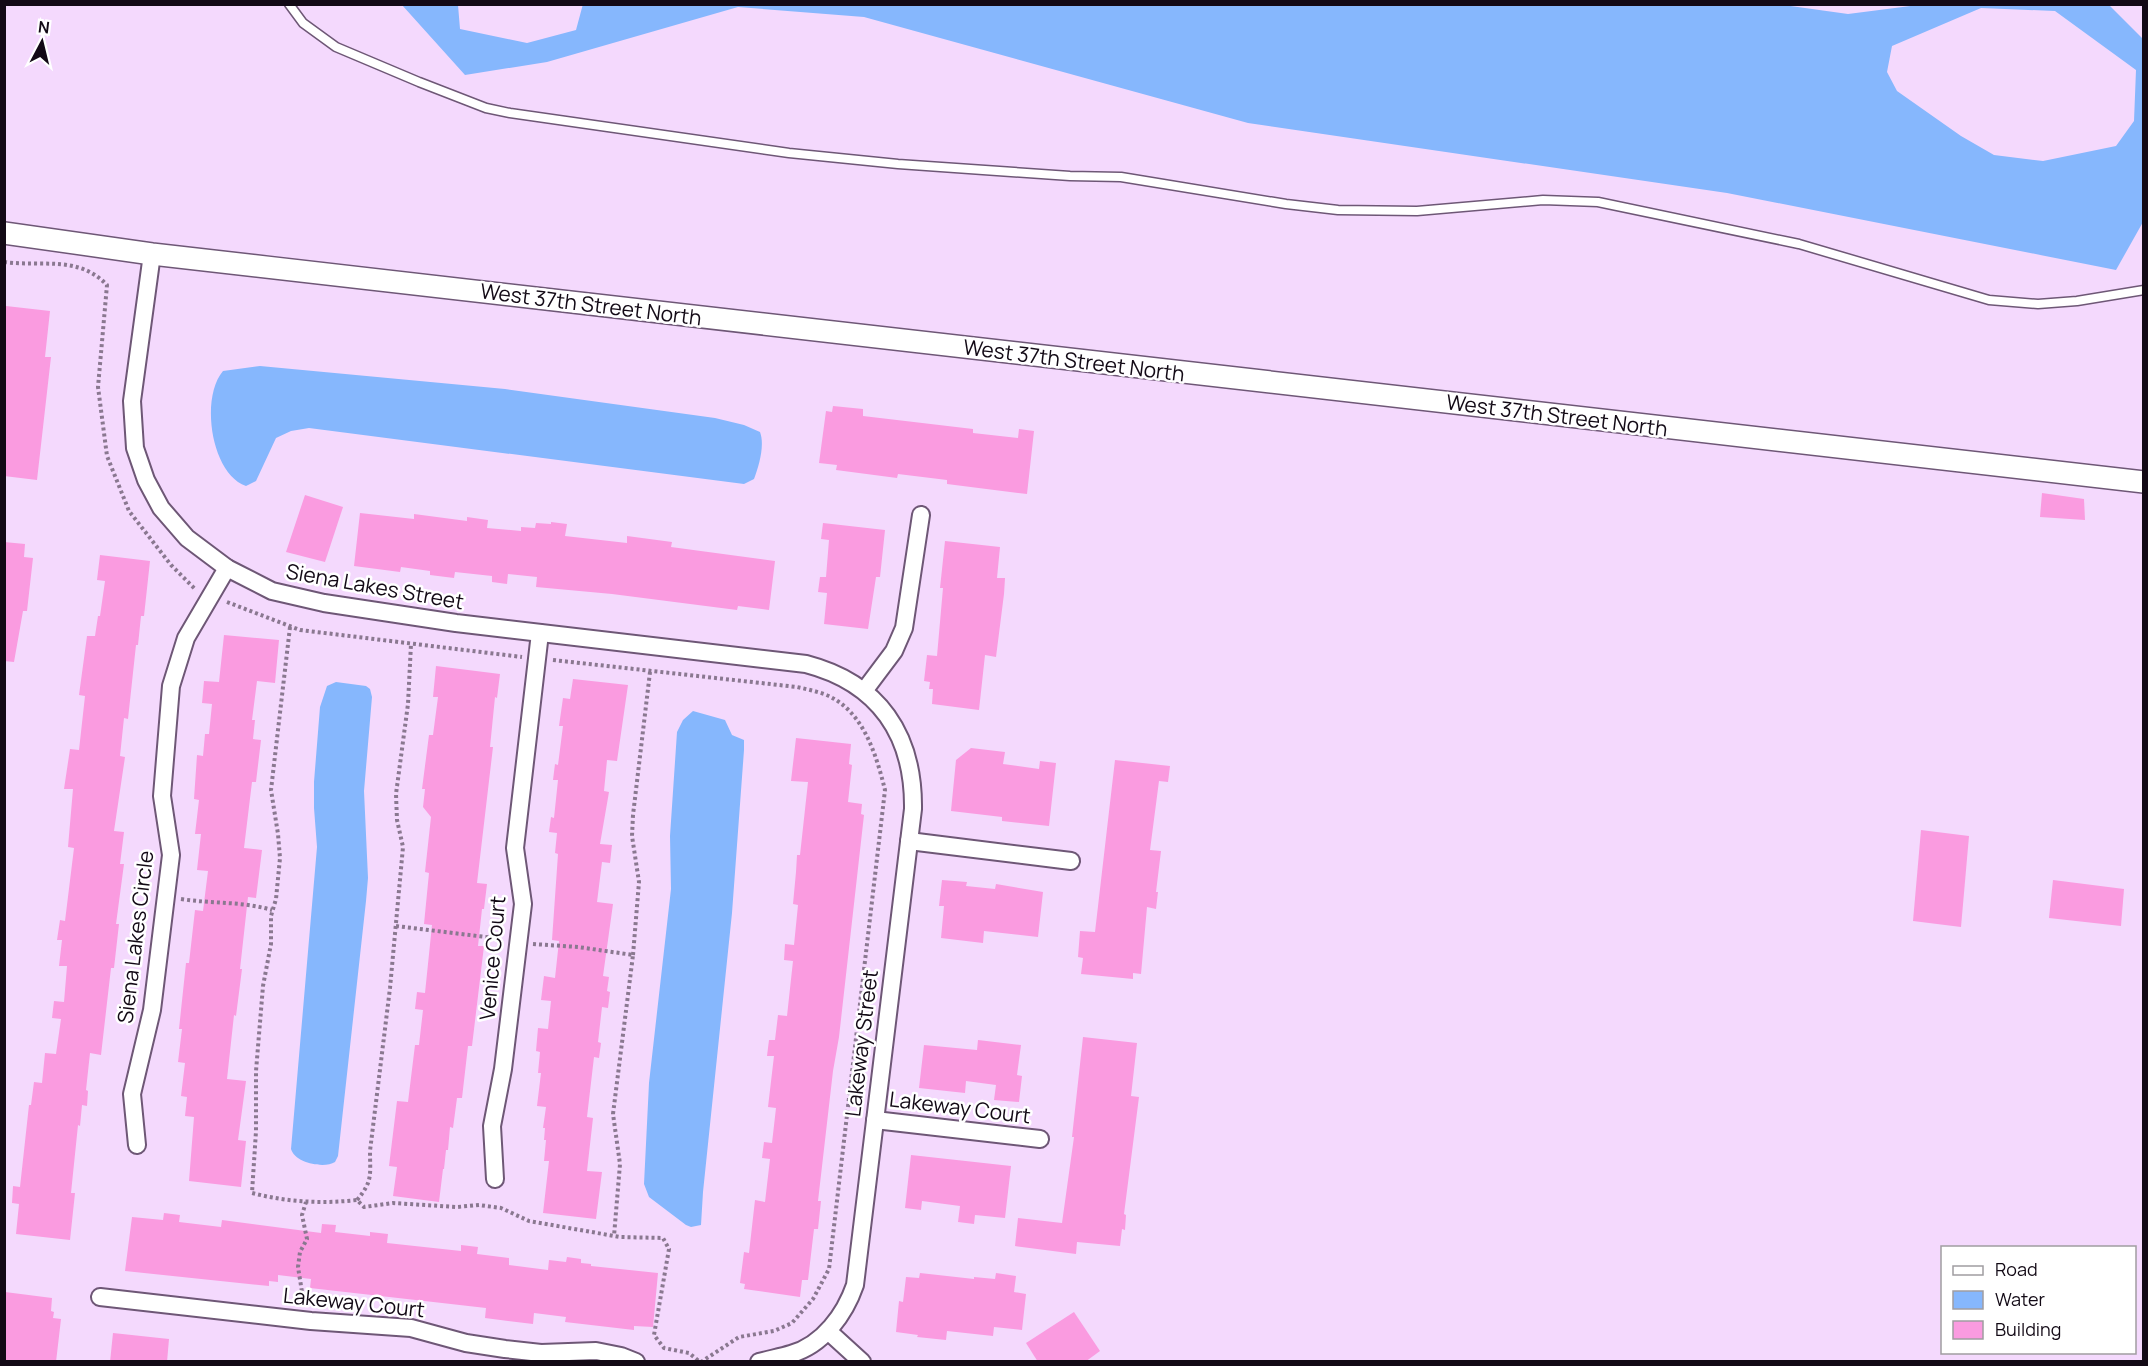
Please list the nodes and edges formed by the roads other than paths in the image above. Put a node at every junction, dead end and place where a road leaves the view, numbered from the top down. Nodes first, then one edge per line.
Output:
1 (289, 4) edge
2 (4, 233) edge
3 (152, 254) junction
4 (2144, 290) edge
5 (2144, 482) edge
6 (921, 515) dead end
7 (227, 568) junction
8 (540, 633) junction
9 (864, 691) junction
10 (909, 841) junction
11 (1071, 861) dead end
12 (875, 1120) junction
13 (1040, 1139) dead end
14 (137, 1145) dead end
15 (495, 1179) dead end
16 (100, 1297) dead end
17 (828, 1330) junction
18 (636, 1362) edge
19 (759, 1362) edge
20 (862, 1362) edge

1 - 4 lane
2 - 3 street, West 37th Street North
3 - 5 street, West 37th Street North
3 - 7 street, Siena Lakes Street
6 - 9 street
7 - 8 street, Siena Lakes Street
7 - 14 street, Siena Lakes Circle
8 - 9 street, Siena Lakes Street
8 - 15 street, Venice Court
9 - 10 street, Lakeway Street
10 - 11 street
10 - 12 street, Lakeway Street
12 - 13 street, Lakeway Court
12 - 17 street, Lakeway Street
16 - 18 street, Lakeway Court
17 - 19 street, Lakeway Street
17 - 20 street

